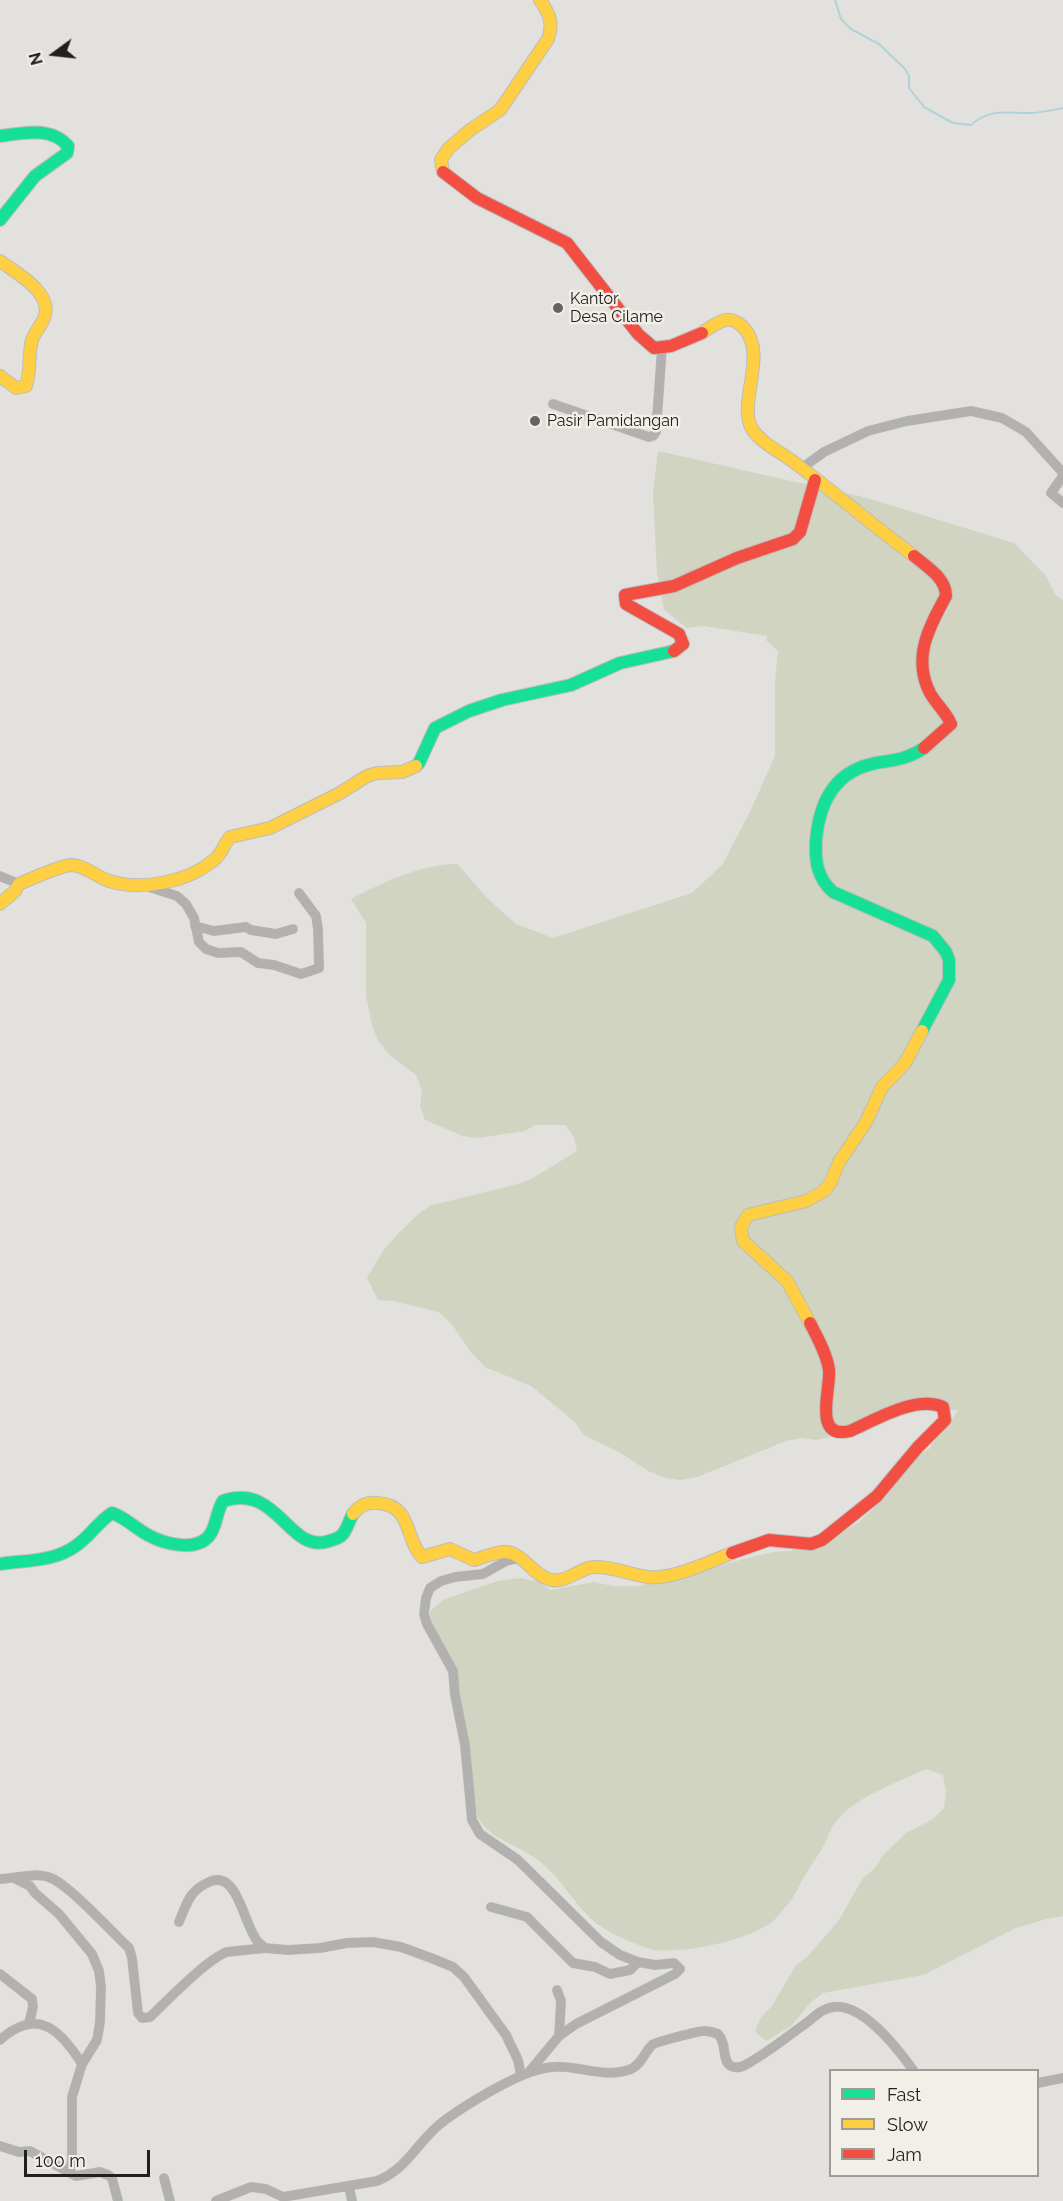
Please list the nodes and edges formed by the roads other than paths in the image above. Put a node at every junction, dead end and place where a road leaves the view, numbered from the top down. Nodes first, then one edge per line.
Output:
1 (540, 0) edge
2 (0, 136) edge
3 (0, 220) edge
4 (0, 261) edge
5 (662, 348) junction
6 (0, 376) edge
7 (6, 383) edge
8 (553, 404) dead end
9 (802, 468) junction
10 (1063, 475) edge
11 (815, 480) junction
12 (1063, 503) edge
13 (0, 876) edge
14 (20, 884) junction
15 (144, 885) junction
16 (300, 893) dead end
17 (0, 904) edge
18 (195, 926) junction
19 (293, 929) dead end
20 (519, 1558) junction
21 (0, 1564) edge
22 (14, 1878) junction
23 (0, 1879) edge
24 (490, 1907) dead end
25 (179, 1922) dead end
26 (265, 1948) junction
27 (638, 1962) junction
28 (0, 1974) edge
29 (556, 1990) dead end
30 (29, 2023) junction
31 (559, 2036) junction
32 (0, 2040) edge
33 (82, 2064) junction
34 (912, 2069) edge
35 (525, 2074) junction
36 (1063, 2078) edge
37 (1039, 2083) edge
38 (0, 2146) edge
39 (70, 2172) junction
40 (164, 2178) dead end
41 (349, 2187) junction
42 (281, 2199) edge
43 (118, 2201) edge
44 (170, 2201) edge
45 (216, 2201) edge
46 (352, 2201) edge

1 - 5 street
2 - 3 street
4 - 7 street
5 - 8 street
5 - 9 street
6 - 7 street
9 - 10 street
9 - 11 street
10 - 12 street
11 - 15 street
11 - 20 street
13 - 14 street
14 - 15 street
14 - 17 street
15 - 18 street
16 - 18 street
18 - 19 street
20 - 21 street
20 - 27 street
22 - 23 street
22 - 26 street
22 - 33 street
24 - 27 street
25 - 26 street
26 - 35 street
27 - 31 street
28 - 30 street
29 - 31 street
30 - 32 street
30 - 33 street
31 - 35 street
33 - 39 street
34 - 35 street
35 - 41 street
36 - 37 street
38 - 39 street
39 - 43 street
40 - 44 street
41 - 42 street
41 - 46 street
42 - 45 street

